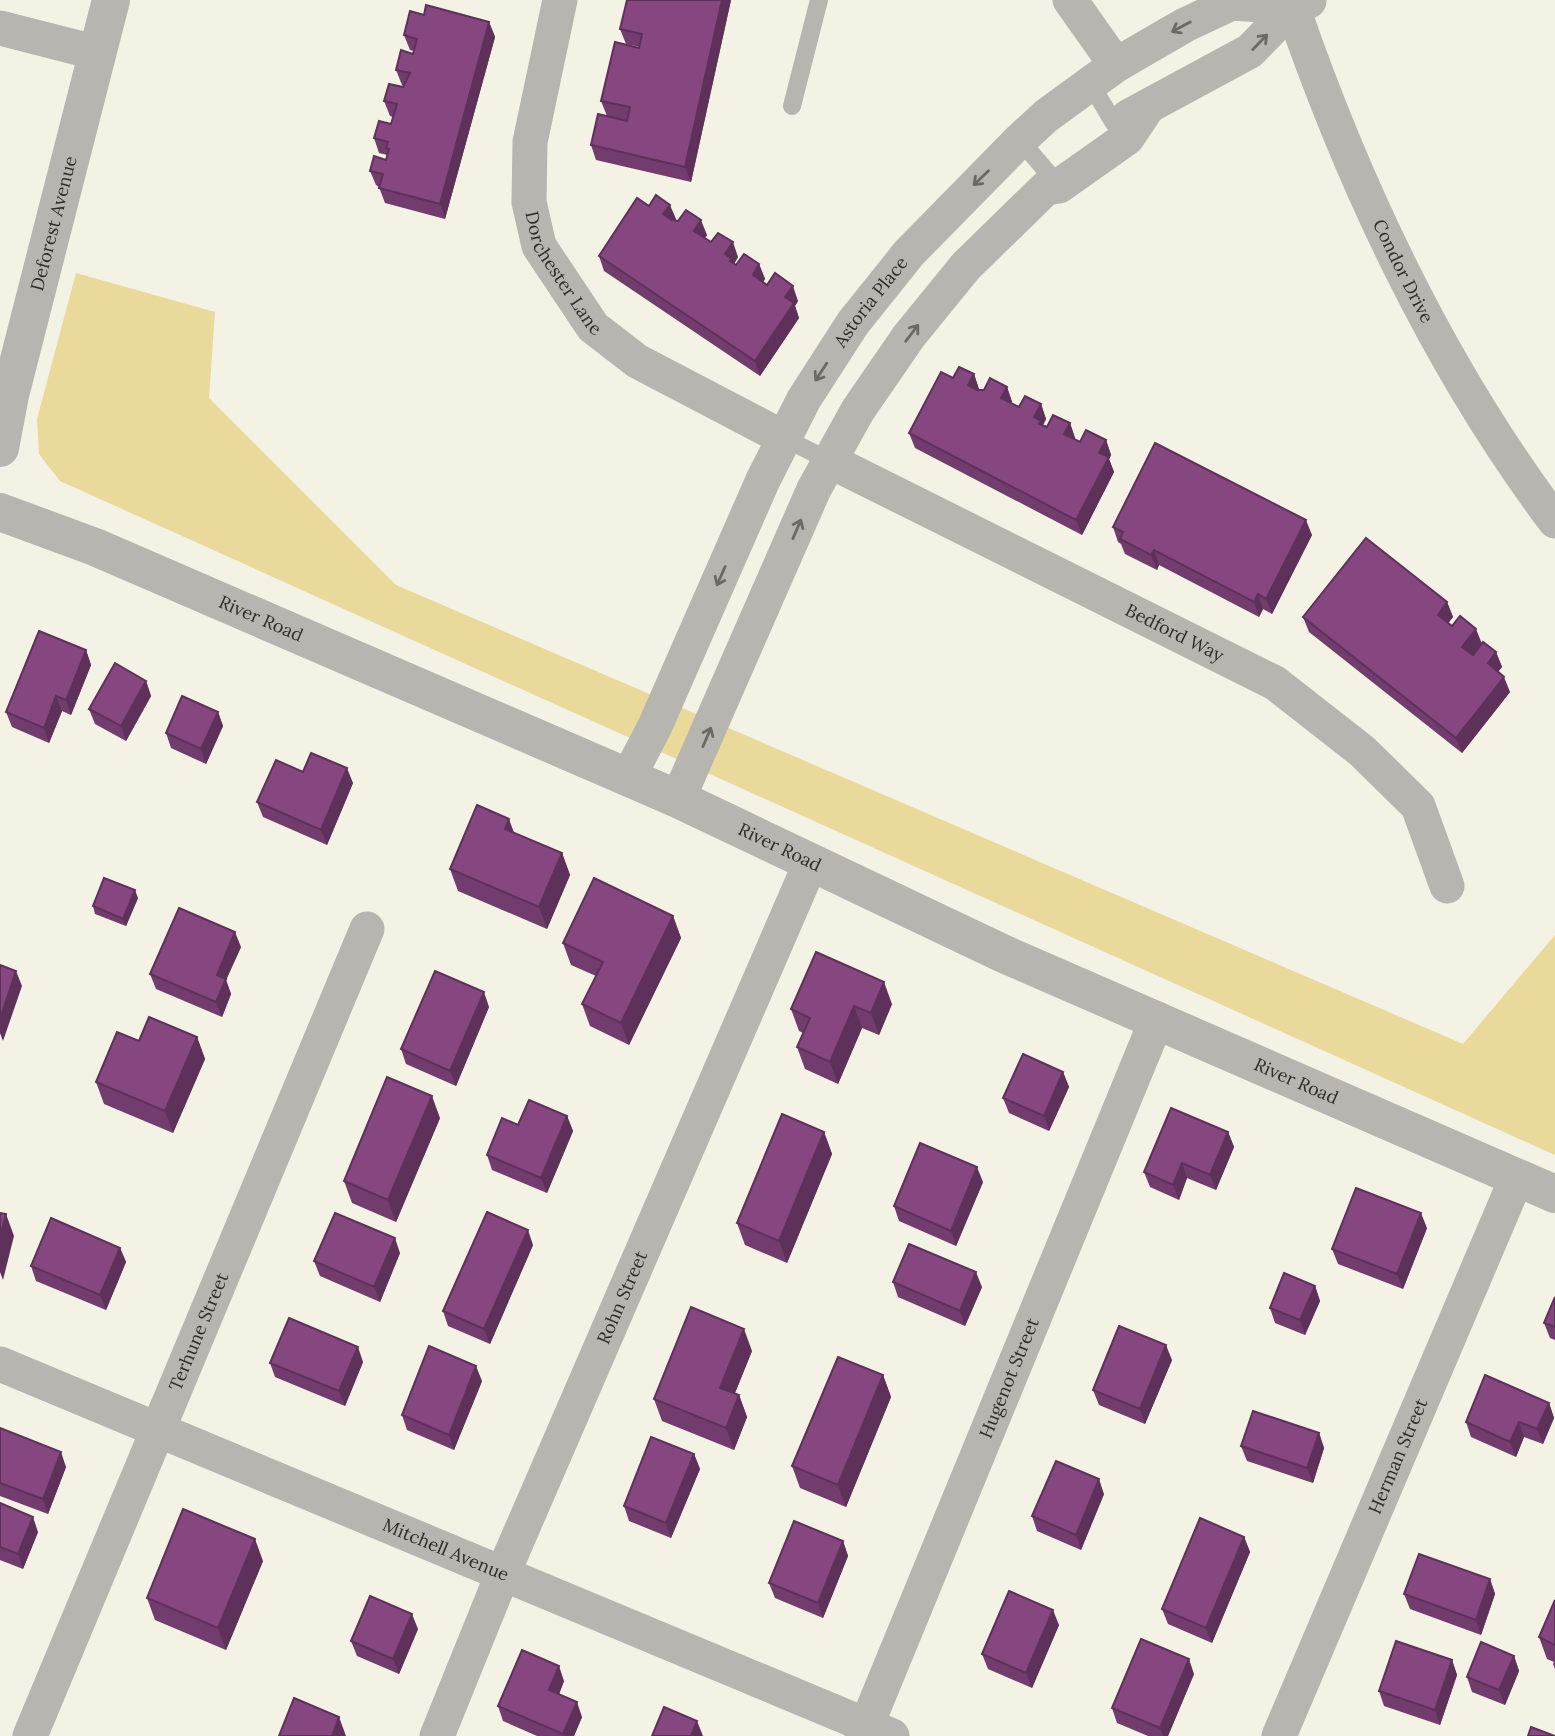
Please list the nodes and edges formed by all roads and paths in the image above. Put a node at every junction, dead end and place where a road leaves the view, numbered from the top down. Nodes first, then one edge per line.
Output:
1 (111, 0) edge
2 (560, 0) edge
3 (819, 0) edge
4 (1070, 0) edge
5 (1298, 2) edge
6 (0, 28) edge
7 (98, 53) junction
8 (1103, 74) junction
9 (792, 106) dead end
10 (1147, 108) junction
11 (1114, 123) junction
12 (1020, 140) junction
13 (1047, 181) junction
14 (29, 330) junction
15 (0, 355) edge
16 (784, 438) junction
17 (0, 448) edge
18 (830, 461) junction
19 (0, 512) edge
20 (1555, 521) edge
21 (628, 778) junction
22 (678, 799) junction
23 (811, 862) junction
24 (1447, 886) dead end
25 (367, 929) dead end
26 (1157, 1020) junction
27 (1517, 1177) junction
28 (1555, 1194) edge
29 (0, 1364) edge
30 (155, 1429) junction
31 (503, 1573) junction
32 (873, 1732) edge
33 (30, 1736) edge
34 (437, 1736) edge
35 (1279, 1736) edge

1 - 7 street, Deforest Avenue
2 - 16 street, Dorchester Lane
3 - 9 lane
4 - 8 street
5 -> 8 street, Astoria Place
10 -> 5 street
5 - 20 street, Condor Drive
6 - 7 street
7 - 14 street, Deforest Avenue
8 - 11 lane
8 - 12 street, Astoria Place
10 - 11 street
10 - 13 street
11 - 13 street
12 - 13 lane
12 -> 16 street, Astoria Place
18 -> 13 street
14 - 15 street
14 - 17 street, Deforest Avenue
16 - 18 lane
16 -> 21 street, Astoria Place
22 -> 18 street
18 - 24 street, Bedford Way
19 - 21 street, River Road
21 - 22 street, River Road
22 - 23 street, River Road
23 - 26 street, River Road
23 - 31 street, Rohn Street
25 - 30 street, Terhune Street
26 - 27 street, River Road
26 - 32 street, Hugenot Street
27 - 28 street, River Road
27 - 35 street, Herman Street
29 - 30 street, Mitchell Avenue
30 - 31 street, Mitchell Avenue
30 - 33 street, Terhune Street
31 - 32 street, Mitchell Avenue
31 - 34 street, Rohn Street

